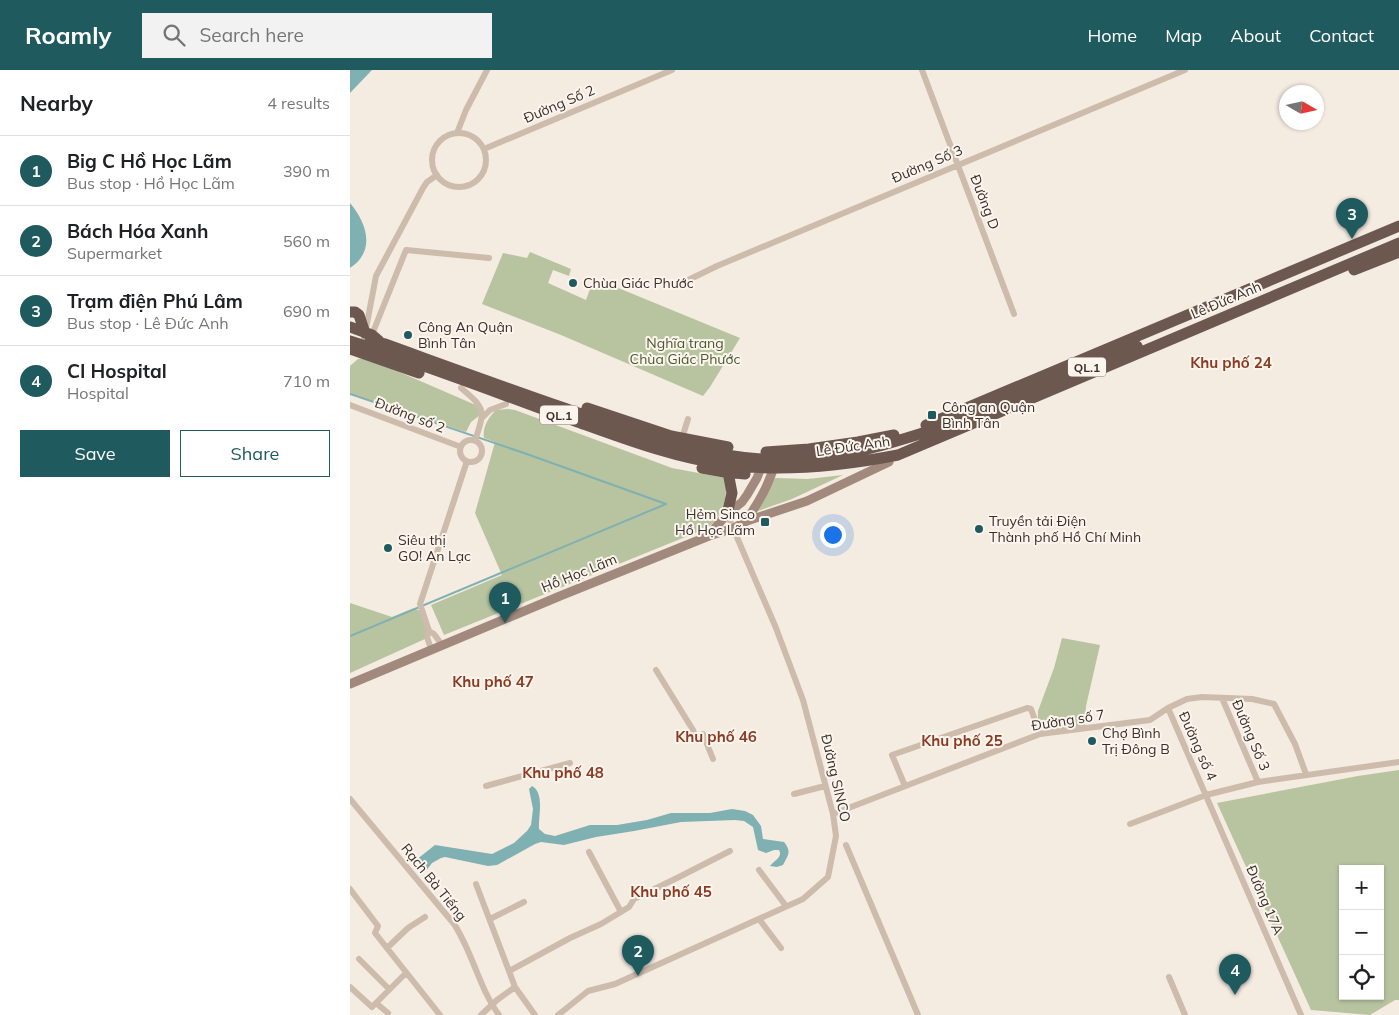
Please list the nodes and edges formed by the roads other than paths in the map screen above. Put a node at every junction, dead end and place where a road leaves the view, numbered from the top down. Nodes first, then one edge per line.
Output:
1 (487, 70) edge
2 (672, 70) edge
3 (922, 70) edge
4 (1185, 70) edge
5 (457, 133) junction
6 (484, 149) junction
7 (958, 165) junction
8 (437, 175) junction
9 (1399, 226) edge
10 (1399, 236) edge
11 (1399, 243) edge
12 (1399, 252) edge
13 (1381, 255) junction
14 (489, 258) dead end
15 (680, 284) dead end
16 (350, 312) edge
17 (1014, 314) dead end
18 (350, 328) edge
19 (350, 334) edge
20 (368, 337) junction
21 (351, 350) edge
22 (460, 371) junction
23 (461, 388) junction
24 (506, 404) junction
25 (350, 405) edge
26 (482, 418) junction
27 (688, 419) dead end
28 (682, 438) junction
29 (475, 441) junction
30 (461, 447) junction
31 (893, 459) junction
32 (467, 461) junction
33 (769, 464) junction
34 (728, 469) junction
35 (726, 514) junction
36 (744, 522) junction
37 (734, 528) junction
38 (709, 536) junction
39 (429, 631) junction
40 (442, 644) junction
41 (431, 649) junction
42 (656, 670) dead end
43 (350, 684) edge
44 (1222, 698) junction
45 (1168, 708) junction
46 (703, 734) dead end
47 (1040, 734) junction
48 (695, 737) dead end
49 (713, 759) dead end
50 (1399, 762) edge
51 (570, 763) dead end
52 (1306, 774) junction
53 (1258, 782) junction
54 (486, 786) dead end
55 (826, 786) junction
56 (905, 786) junction
57 (794, 794) dead end
58 (1206, 795) junction
59 (350, 799) edge
60 (350, 804) edge
61 (833, 814) junction
62 (1130, 824) dead end
63 (846, 845) dead end
64 (730, 850) dead end
65 (589, 852) dead end
66 (759, 870) dead end
67 (476, 884) dead end
68 (350, 889) edge
69 (524, 902) dead end
70 (786, 906) junction
71 (621, 912) junction
72 (425, 917) dead end
73 (490, 919) junction
74 (759, 919) junction
75 (387, 948) junction
76 (781, 948) dead end
77 (359, 959) dead end
78 (509, 971) junction
79 (406, 973) junction
80 (1169, 977) dead end
81 (350, 987) edge
82 (515, 987) junction
83 (389, 989) junction
84 (374, 1005) junction
85 (490, 1005) junction
86 (388, 1013) dead end
87 (440, 1015) edge
88 (481, 1015) edge
89 (495, 1015) edge
90 (499, 1015) edge
91 (535, 1015) edge
92 (558, 1015) edge
93 (918, 1015) edge
94 (1185, 1015) edge
95 (1301, 1015) edge

1 - 5 street
2 - 6 street, Đường Số 2
3 - 7 street, Đường D
4 - 7 street, Đường Số 3
5 - 6 street
5 - 8 street
6 - 8 street
7 - 15 street, Đường Số 3
7 - 17 street, Đường D
8 - 20 street
9 - 33 highway, Lê Đức Anh / QL.1
10 - 33 highway, Lê Đức Anh / QL.1
11 - 13 highway, Lê Đức Anh / QL.1
12 - 13 highway, Lê Đức Anh / QL.1
13 - 31 highway, Lê Đức Anh / QL.1
14 - 20 street
16 - 20 highway
18 - 20 highway, Lê Đức Anh / QL.1
19 - 20 highway, Lê Đức Anh / QL.1
20 - 22 highway, Lê Đức Anh / QL.1
21 - 23 highway, Lê Đức Anh / QL.1
21 - 34 highway, Lê Đức Anh / QL.1
22 - 28 highway, Lê Đức Anh / QL.1
22 - 33 highway, Lê Đức Anh / QL.1
23 - 24 highway, Lê Đức Anh / QL.1
23 - 26 street
24 - 26 street
24 - 34 highway, Lê Đức Anh / QL.1
25 - 30 street, Đường số 2
26 - 29 street
27 - 28 street
28 - 33 highway, Lê Đức Anh / QL.1
29 - 30 street
29 - 32 street
30 - 32 street
31 - 33 highway, Lê Đức Anh / QL.1
31 - 36 main road, Hồ Học Lãm
32 - 39 street
33 - 34 highway, Lê Đức Anh / QL.1
33 - 35 main road
33 - 36 main road, Hồ Học Lãm
34 - 35 highway
35 - 37 street, Đường SINCO
35 - 38 main road
36 - 37 main road, Hồ Học Lãm
37 - 38 main road, Hồ Học Lãm
37 - 55 street, Đường SINCO
38 - 40 main road, Hồ Học Lãm
39 - 40 street
39 - 41 street
40 - 41 main road, Hồ Học Lãm
41 - 43 main road, Hồ Học Lãm
42 - 48 street
44 - 45 street, Đường số 7
44 - 52 street
44 - 53 street, Đường Số 3
45 - 47 street, Đường số 7
45 - 58 street, Đường số 4
46 - 49 street
47 - 56 street, Đường số 7
47 - 56 street
50 - 52 street
51 - 54 street
52 - 53 street
53 - 58 street
55 - 57 street
55 - 61 street, Đường SINCO
56 - 61 street, Đường số 7
58 - 62 street
58 - 95 street, Đường 17A
59 - 85 street, Rạch Bà Tiếng
60 - 85 street, Rạch Bà Tiếng
61 - 70 street, Đường SINCO
63 - 93 street
64 - 71 street
65 - 71 street
66 - 70 street
67 - 73 street
68 - 75 street
69 - 73 street
70 - 74 street, Đường SINCO
71 - 78 street
72 - 75 street
73 - 78 street
74 - 76 street
74 - 92 street, Đường SINCO
75 - 79 street
77 - 83 street
78 - 82 street
79 - 83 street
79 - 87 street
80 - 94 street
81 - 84 street
82 - 85 street
82 - 91 street
83 - 84 street
84 - 86 street
85 - 88 street
85 - 89 street, Rạch Bà Tiếng
85 - 90 street, Rạch Bà Tiếng

